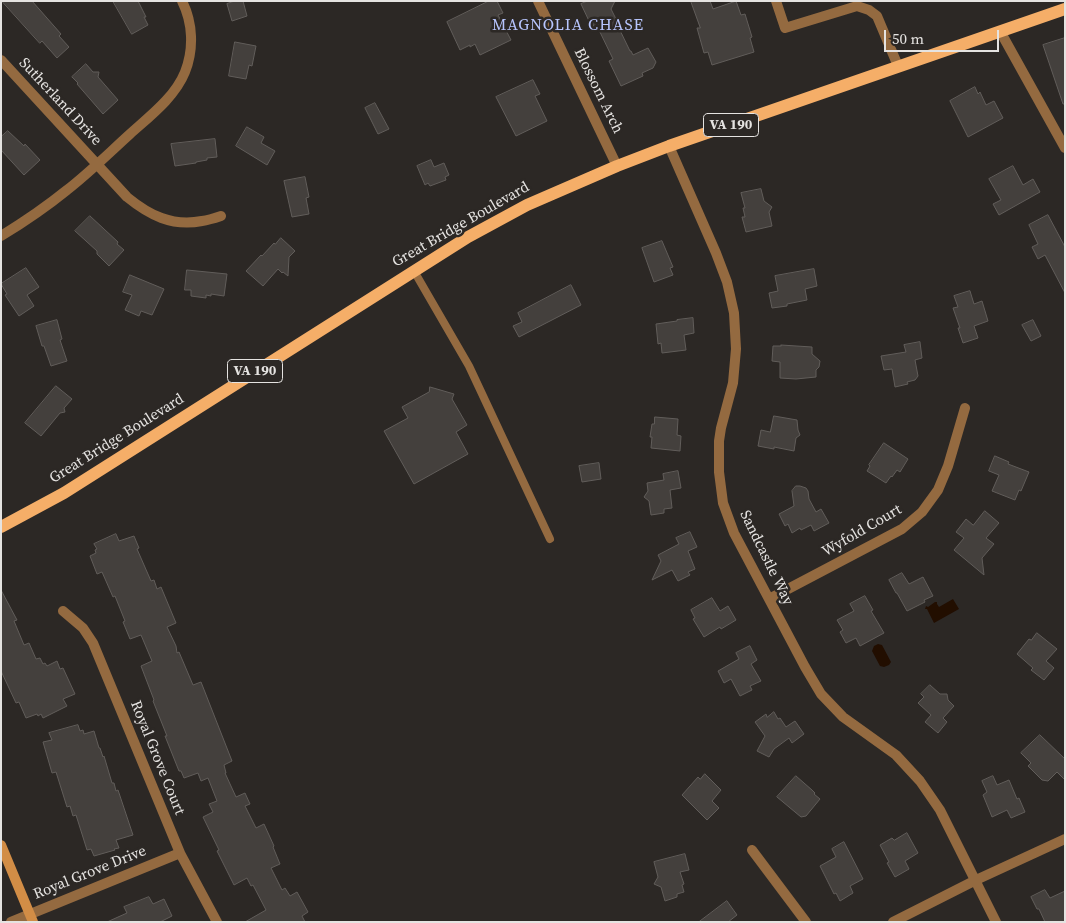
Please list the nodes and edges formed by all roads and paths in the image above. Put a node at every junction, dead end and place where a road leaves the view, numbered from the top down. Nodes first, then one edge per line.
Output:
1 (182, 1) edge
2 (538, 1) edge
3 (776, 1) edge
4 (1065, 9) edge
5 (1000, 31) junction
6 (1, 60) edge
7 (898, 66) junction
8 (669, 146) junction
9 (1065, 148) edge
10 (97, 164) junction
11 (617, 166) junction
12 (221, 216) dead end
13 (1, 236) edge
14 (414, 271) junction
15 (965, 408) dead end
16 (1, 527) edge
17 (550, 539) dead end
18 (769, 599) junction
19 (63, 611) dead end
20 (1065, 838) edge
21 (1, 845) edge
22 (752, 850) dead end
23 (180, 853) junction
24 (976, 880) junction
25 (31, 918) edge
26 (12, 922) edge
27 (217, 922) edge
28 (806, 922) edge
29 (893, 922) edge
30 (996, 922) edge

1 - 10 street
2 - 11 street, Blossom Arch
3 - 7 street
4 - 5 main road, Great Bridge Boulevard / VA 190
5 - 7 main road, Great Bridge Boulevard / VA 190
5 - 9 street
6 - 10 street, Sutherland Drive
7 - 8 main road, Great Bridge Boulevard / VA 190
8 - 11 main road, Great Bridge Boulevard / VA 190
8 - 18 street, Sandcastle Way
10 - 12 street, Sutherland Drive
10 - 13 street
11 - 14 main road, Great Bridge Boulevard / VA 190
14 - 16 main road, Great Bridge Boulevard / VA 190
14 - 17 lane
15 - 18 street, Wyfold Court
18 - 24 street, Sandcastle Way
19 - 23 street, Royal Grove Court
20 - 24 street
21 - 25 street
22 - 28 street
23 - 25 street, Royal Grove Drive
23 - 27 street, Royal Grove Court
24 - 29 street
24 - 30 street, Sandcastle Way
25 - 26 street, Royal Grove Drive

